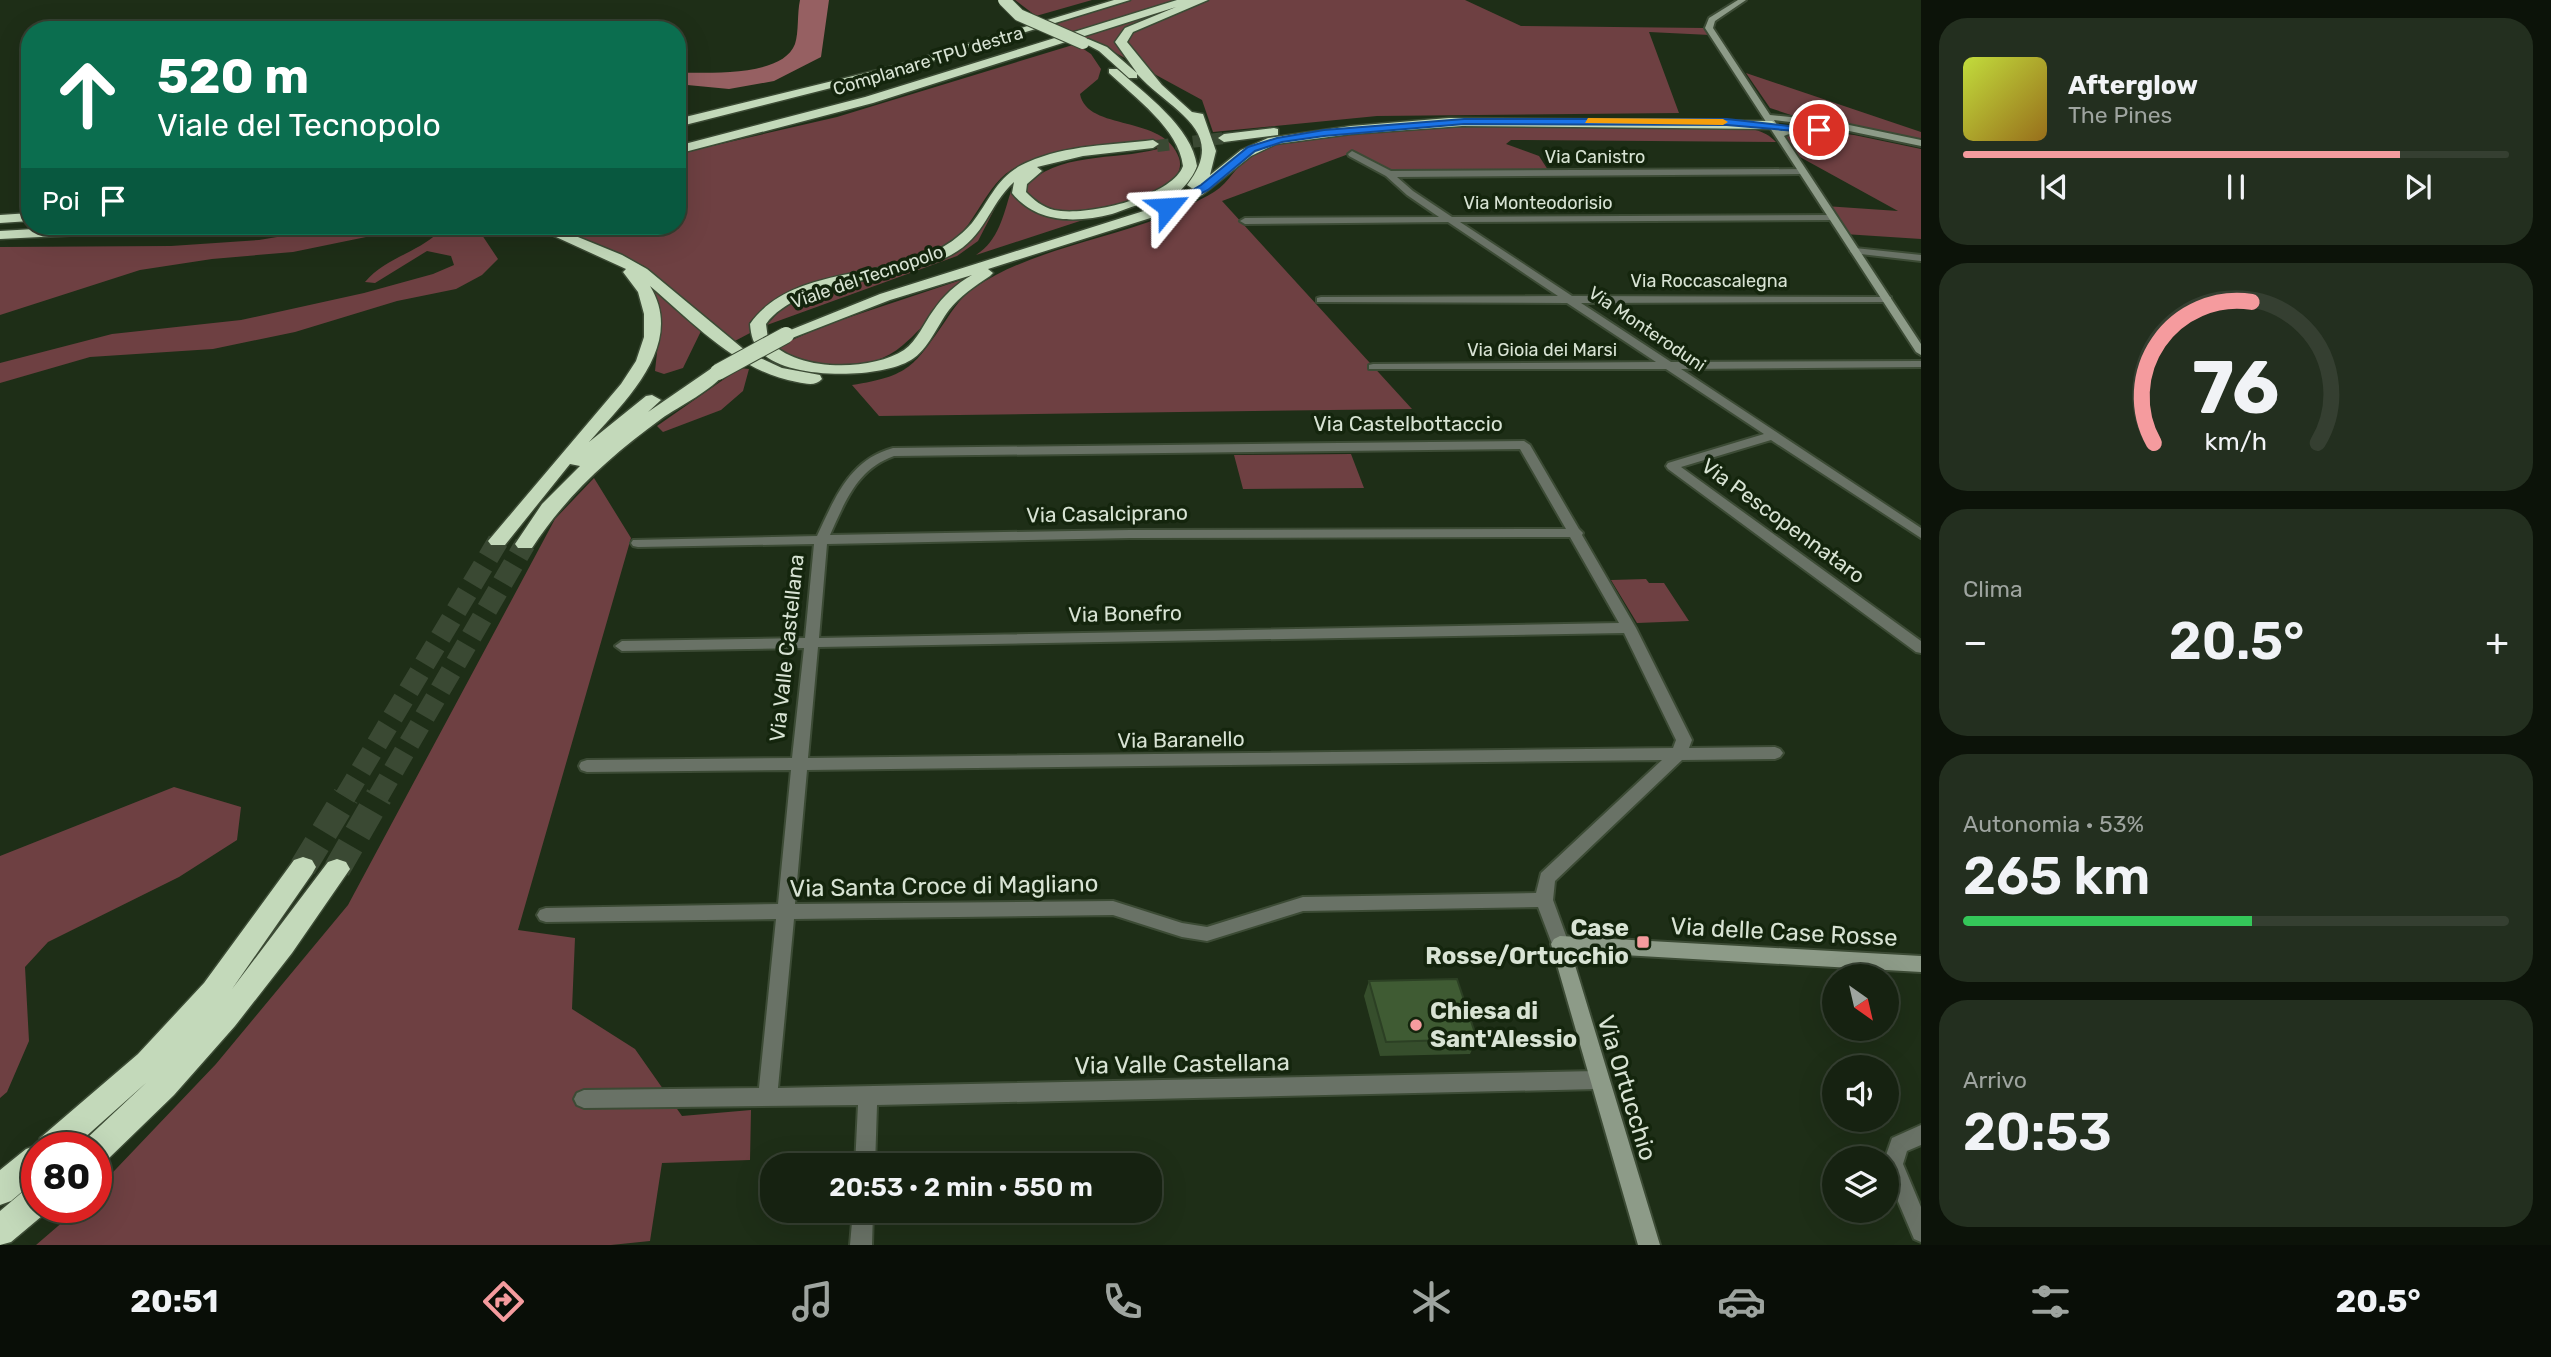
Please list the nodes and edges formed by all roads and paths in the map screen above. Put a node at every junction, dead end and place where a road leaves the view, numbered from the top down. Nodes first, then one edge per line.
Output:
1 (1004, 0) edge
2 (1011, 0) edge
3 (1098, 0) edge
4 (1125, 0) edge
5 (1149, 0) edge
6 (1163, 0) edge
7 (1188, 0) edge
8 (1203, 0) edge
9 (1743, 0) edge
10 (1086, 42) junction
11 (847, 81) junction
12 (1727, 118) junction
13 (686, 121) edge
14 (1770, 121) junction
15 (1464, 122) junction
16 (686, 134) edge
17 (686, 140) edge
18 (1921, 143) edge
19 (686, 148) edge
20 (1211, 149) junction
21 (1921, 149) edge
22 (1352, 154) dead end
23 (1802, 171) junction
24 (1389, 174) junction
25 (1011, 176) junction
26 (1172, 189) junction
27 (1168, 207) junction
28 (1832, 216) junction
29 (21, 218) edge
30 (0, 219) edge
31 (1451, 219) junction
32 (1245, 222) dead end
33 (21, 224) edge
34 (0, 225) edge
35 (21, 234) edge
36 (0, 235) edge
37 (561, 235) edge
38 (1042, 250) junction
39 (1855, 251) junction
40 (617, 258) junction
41 (1921, 258) edge
42 (910, 280) junction
43 (1570, 298) junction
44 (1887, 299) junction
45 (1321, 300) dead end
46 (781, 331) junction
47 (764, 346) junction
48 (914, 351) junction
49 (1921, 352) edge
50 (1921, 364) edge
51 (714, 367) junction
52 (1672, 367) junction
53 (1373, 368) dead end
54 (1774, 435) junction
55 (525, 505) junction
56 (1577, 533) junction
57 (1921, 534) edge
58 (821, 540) junction
59 (498, 541) tunnel mouth
60 (638, 543) dead end
61 (525, 544) tunnel mouth
62 (1629, 628) junction
63 (812, 643) junction
64 (622, 646) dead end
65 (1921, 648) edge
66 (1679, 753) junction
67 (1775, 753) dead end
68 (587, 766) dead end
69 (798, 766) junction
70 (303, 867) tunnel mouth
71 (337, 869) tunnel mouth
72 (1544, 900) junction
73 (787, 913) junction
74 (547, 915) dead end
75 (1560, 944) junction
76 (1921, 964) edge
77 (1598, 1080) junction
78 (768, 1095) junction
79 (868, 1096) junction
80 (584, 1099) dead end
81 (69, 1132) edge
82 (112, 1134) edge
83 (1921, 1135) edge
84 (866, 1153) edge
85 (21, 1172) edge
86 (0, 1190) edge
87 (21, 1213) edge
88 (862, 1223) edge
89 (0, 1231) edge
90 (1921, 1232) edge
91 (861, 1245) edge
92 (1649, 1245) edge

1 - 10 highway, bridge
2 - 10 highway, bridge
3 - 11 highway
4 - 11 highway
5 - 16 highway
6 - 17 highway
7 - 19 highway, Complanare TPU destra
8 - 20 highway
9 - 14 street
10 - 20 highway
10 - 26 highway
11 - 13 highway
12 - 14 highway
12 - 14 highway
12 - 15 highway
12 - 15 highway
14 - 18 street
14 - 21 street
14 - 23 street
15 - 27 highway
20 - 27 highway
22 - 24 street, Via Monteroduni
23 - 24 street, Via Canistro
23 - 28 street
24 - 31 street, Via Monteroduni
25 - 26 highway
25 - 42 highway
25 - 47 highway
26 - 42 highway
27 - 38 highway, Viale del Tecnopolo
28 - 31 street, Via Monteodorisio
28 - 39 street
29 - 30 highway
31 - 32 street, Via Monteodorisio
31 - 43 street, Via Monteroduni
33 - 34 highway
35 - 36 highway
37 - 40 highway
38 - 46 highway, Viale del Tecnopolo
38 - 48 highway
39 - 41 street
39 - 44 street
40 - 48 highway
40 - 55 highway
42 - 46 highway, Viale del Tecnopolo
43 - 44 street, Via Roccascalegna
43 - 45 street, Via Roccascalegna
43 - 52 street, Via Monteroduni
44 - 49 street
46 - 47 highway, Viale del Tecnopolo, bridge
46 - 51 highway, Viale del Tecnopolo
47 - 48 highway
47 - 51 highway, Viale del Tecnopolo, bridge
50 - 52 street, Via Gioia dei Marsi
51 - 55 highway, Viale del Tecnopolo
51 - 61 highway, Viale del Tecnopolo
52 - 53 street, Via Gioia dei Marsi
52 - 54 street, Via Monteroduni
54 - 57 street, Via Monteroduni
54 - 65 street, Via Pescopennataro
55 - 59 highway
56 - 58 street, Via Casalciprano
56 - 58 street, Via Castelbottaccio
56 - 62 street, Via Castelbottaccio
58 - 60 street, Via Casalciprano
58 - 63 street, Via Valle Castellana
62 - 63 street, Via Bonefro
62 - 66 street, Via Castelbottaccio
63 - 64 street, Via Bonefro
63 - 69 street, Via Valle Castellana
66 - 67 street, Via Baranello
66 - 69 street, Via Baranello
66 - 72 street
68 - 69 street, Via Baranello
69 - 73 street, Via Valle Castellana
70 - 81 highway
71 - 82 highway
72 - 73 street, Via Santa Croce di Magliano
72 - 75 street
73 - 74 street, Via Santa Croce di Magliano
73 - 78 street, Via Valle Castellana
75 - 76 street, Via delle Case Rosse
75 - 77 street, Via Ortucchio
77 - 79 street, Via Valle Castellana
77 - 92 street, Via Ortucchio
78 - 79 street, Via Valle Castellana
78 - 80 street, Via Valle Castellana
79 - 84 street
83 - 90 street
85 - 86 highway
87 - 89 highway
88 - 91 street

